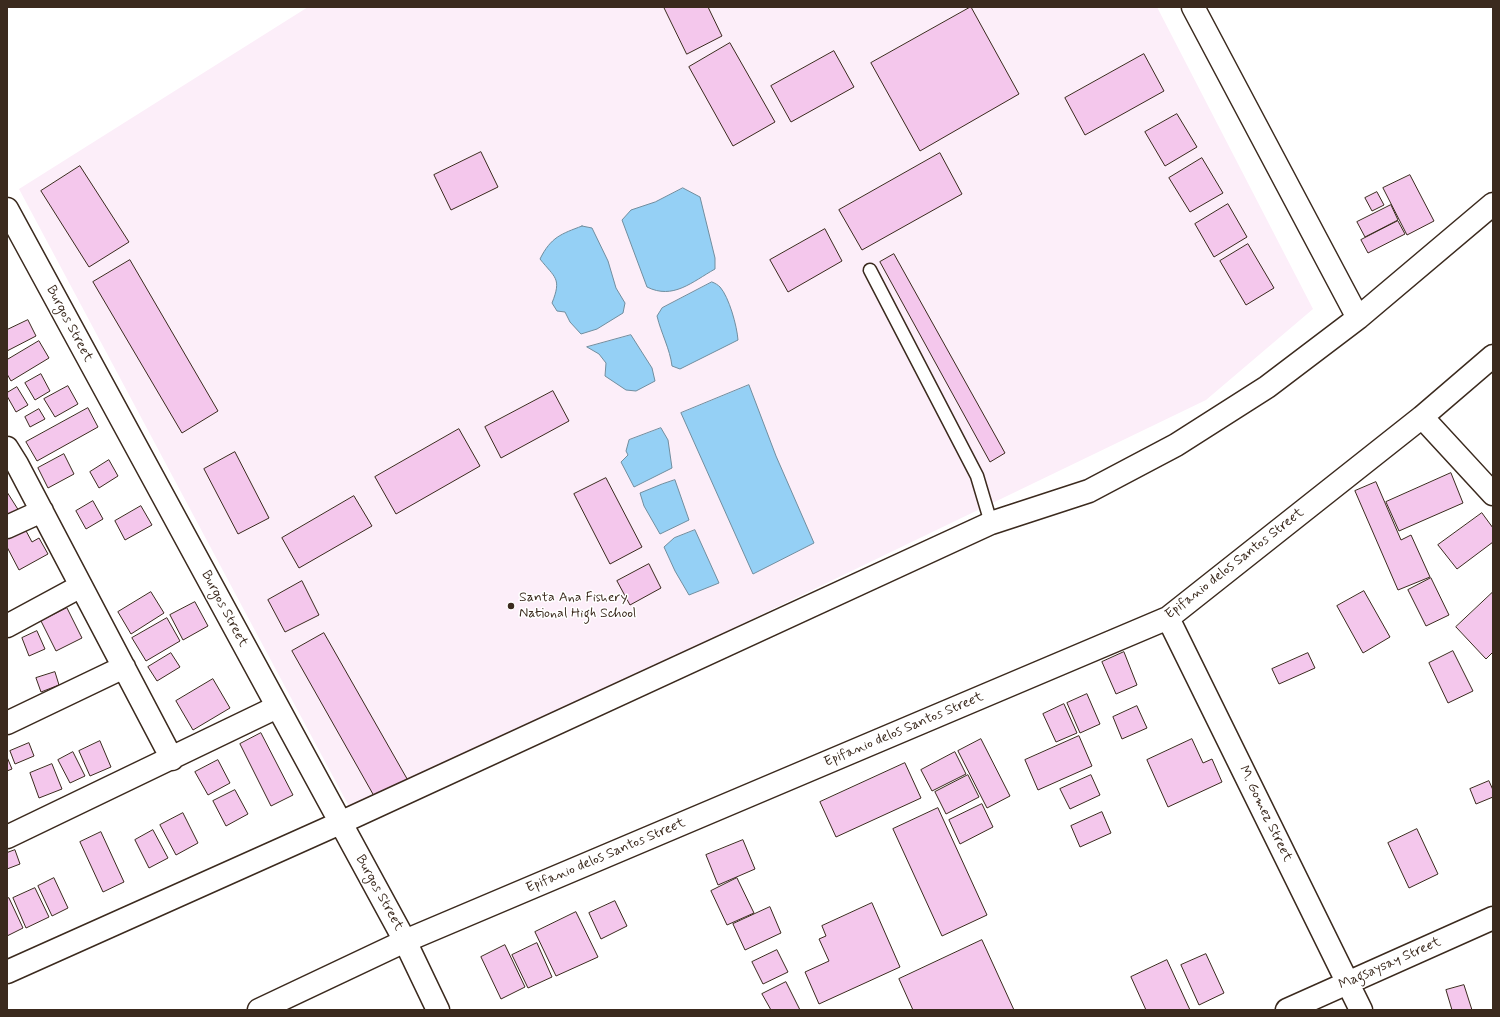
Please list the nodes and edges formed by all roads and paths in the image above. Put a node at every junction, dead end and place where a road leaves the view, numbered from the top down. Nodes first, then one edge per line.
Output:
1 (1193, 7) edge
2 (1493, 204) edge
3 (7, 209) edge
4 (870, 270) dead end
5 (1358, 318) junction
6 (1493, 356) edge
7 (1422, 417) junction
8 (7, 448) edge
9 (1493, 494) edge
10 (42, 511) junction
11 (991, 523) junction
12 (7, 527) edge
13 (81, 586) junction
14 (1168, 618) junction
15 (7, 626) edge
16 (124, 667) junction
17 (277, 707) junction
18 (7, 723) edge
19 (172, 759) junction
20 (340, 824) junction
21 (7, 837) edge
22 (1493, 918) edge
23 (405, 941) junction
24 (7, 972) edge
25 (1348, 982) junction
26 (259, 1010) edge
27 (438, 1010) edge
28 (1287, 1010) edge
29 (1361, 1010) edge

1 - 5 street
2 - 5 street
3 - 17 street, Burgos Street
4 - 11 lane
5 - 11 street
6 - 7 street, Epifanio delos Santos Street
7 - 9 street
7 - 14 street, Epifanio delos Santos Street
8 - 10 street
10 - 12 street
10 - 13 street
11 - 20 street
13 - 15 street
13 - 16 street
14 - 23 street, Epifanio delos Santos Street
14 - 25 street, M. Gomez Street
16 - 18 street
16 - 19 street
17 - 19 street
17 - 20 street, Burgos Street
19 - 21 street
20 - 23 street, Burgos Street
20 - 24 street
22 - 25 street, Magsaysay Street
23 - 26 street, Epifanio delos Santos Street
23 - 27 street, Burgos Street
25 - 28 street, Magsaysay Street
25 - 29 street, M. Gomez Street

